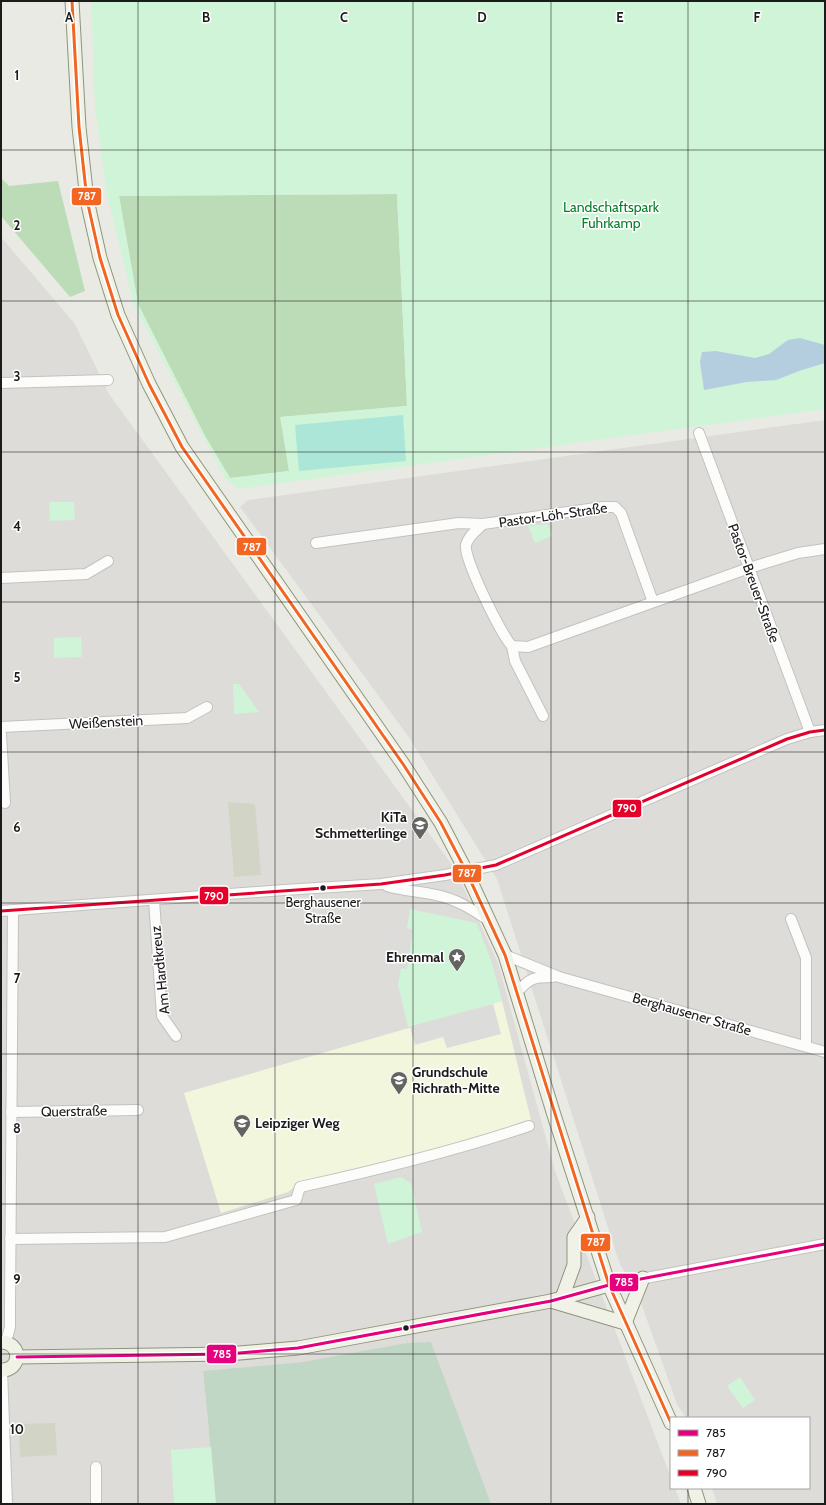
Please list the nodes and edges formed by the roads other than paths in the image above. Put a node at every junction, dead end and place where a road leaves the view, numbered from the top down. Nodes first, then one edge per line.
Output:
1 (72, 1) edge
2 (108, 380) dead end
3 (1, 383) edge
4 (699, 433) dead end
5 (483, 524) junction
6 (316, 542) dead end
7 (825, 549) edge
8 (108, 561) dead end
9 (749, 568) junction
10 (1, 578) edge
11 (653, 602) junction
12 (512, 646) junction
13 (207, 707) dead end
14 (543, 716) dead end
15 (1, 727) edge
16 (825, 730) edge
17 (810, 732) junction
18 (1, 734) edge
19 (5, 802) dead end
20 (466, 871) junction
21 (381, 884) junction
22 (154, 900) junction
23 (12, 910) junction
24 (1, 911) edge
25 (791, 919) dead end
26 (488, 920) junction
27 (505, 956) junction
28 (559, 977) junction
29 (516, 993) junction
30 (176, 1036) dead end
31 (806, 1046) junction
32 (825, 1052) edge
33 (138, 1110) dead end
34 (11, 1112) junction
35 (529, 1126) dead end
36 (6, 1172) edge
37 (588, 1217) junction
38 (10, 1239) junction
39 (825, 1244) edge
40 (643, 1278) junction
41 (609, 1285) junction
42 (556, 1299) junction
43 (625, 1323) junction
44 (4, 1342) edge
45 (17, 1357) junction
46 (2, 1370) edge
47 (670, 1421) edge
48 (96, 1467) dead end
49 (4, 1486) edge
50 (694, 1489) edge
51 (7, 1504) edge
52 (96, 1504) edge
53 (699, 1504) edge

1 - 20 main road
2 - 3 street
4 - 9 street, Pastor-Breuer-Straße
5 - 6 street, Pastor-Löh-Straße
5 - 11 street, Pastor-Löh-Straße
5 - 12 street, Pastor-Löh-Straße
7 - 9 street
8 - 10 street
9 - 11 street
9 - 17 street, Pastor-Breuer-Straße
11 - 12 street
12 - 14 street, Pastor-Löh-Straße
13 - 15 street, Weißenstein
16 - 17 street
17 - 20 street
18 - 19 street
20 - 21 street
20 - 26 main road
21 - 22 street
21 - 26 street
22 - 23 street
22 - 30 street, Am Hardtkreuz
23 - 24 street
23 - 34 street
25 - 31 street
26 - 27 main road
27 - 28 street, Berghausener Straße
27 - 29 main road
28 - 29 street, Berghausener Straße
28 - 31 street, Berghausener Straße
29 - 37 main road
31 - 32 street, Berghausener Straße
33 - 34 street, Querstraße
34 - 36 street
35 - 38 street
36 - 38 street
37 - 41 main road
37 - 42 main road
38 - 44 street
39 - 40 street
40 - 41 street
40 - 43 main road
41 - 42 main road
41 - 43 main road
42 - 43 main road
42 - 45 main road
43 - 47 main road
44 - 45 main road
45 - 46 main road
46 - 49 street
48 - 52 street
49 - 51 street
50 - 53 main road

